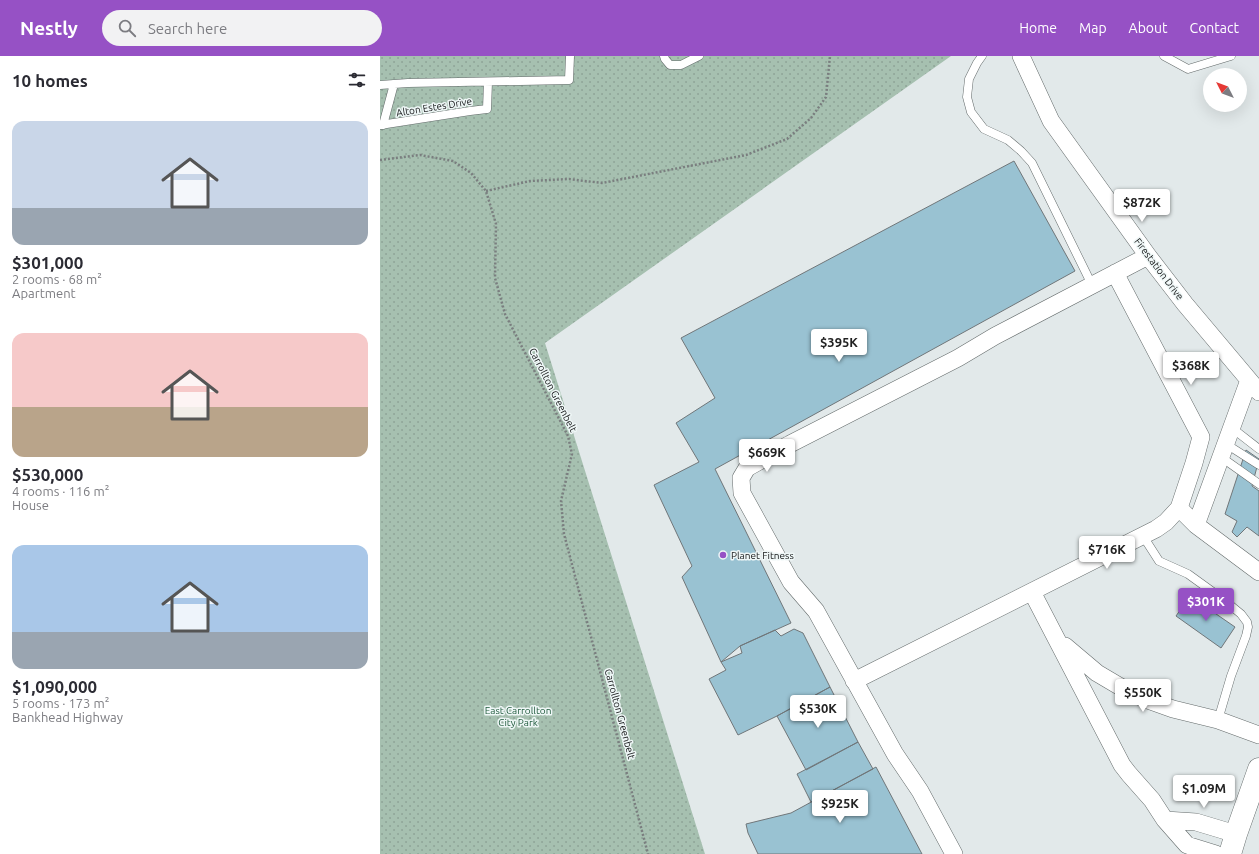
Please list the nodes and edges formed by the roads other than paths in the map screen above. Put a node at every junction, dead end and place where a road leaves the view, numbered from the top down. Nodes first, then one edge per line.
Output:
1 (570, 56) edge
2 (664, 56) edge
3 (699, 56) edge
4 (982, 56) edge
5 (1021, 56) edge
6 (1164, 56) edge
7 (1231, 56) edge
8 (488, 82) junction
9 (394, 84) junction
10 (380, 85) edge
11 (381, 125) edge
12 (1148, 256) junction
13 (1115, 273) junction
14 (1092, 285) junction
15 (1254, 386) edge
16 (1226, 443) junction
17 (1259, 449) edge
18 (1259, 465) edge
19 (1259, 484) edge
20 (1179, 508) junction
21 (1196, 525) junction
22 (1143, 536) junction
23 (1259, 572) edge
24 (1032, 592) junction
25 (1056, 638) junction
26 (854, 682) junction
27 (1218, 720) junction
28 (1259, 735) edge
29 (1259, 769) edge
30 (1165, 820) junction
31 (1236, 834) junction
32 (954, 854) edge
33 (1216, 854) edge
34 (1230, 854) edge

1 - 8 lane, Alton Estes Drive
2 - 3 lane
4 - 14 lane
5 - 12 street, Firestation Drive
6 - 7 lane
8 - 9 lane, Alton Estes Drive
8 - 11 lane, Alton Estes Drive
9 - 10 lane, Alton Estes Drive
9 - 11 lane
12 - 13 street
12 - 15 street, Firestation Drive
13 - 14 street
13 - 20 street
14 - 26 street
15 - 16 street
16 - 17 lane
16 - 18 lane
16 - 19 lane
16 - 21 street
20 - 21 street
20 - 22 street
21 - 23 street
22 - 24 street
22 - 27 lane
24 - 25 street
24 - 26 street
25 - 27 street
25 - 30 street
26 - 32 street
27 - 28 street
29 - 31 main road
30 - 31 street
30 - 33 street
31 - 34 main road

